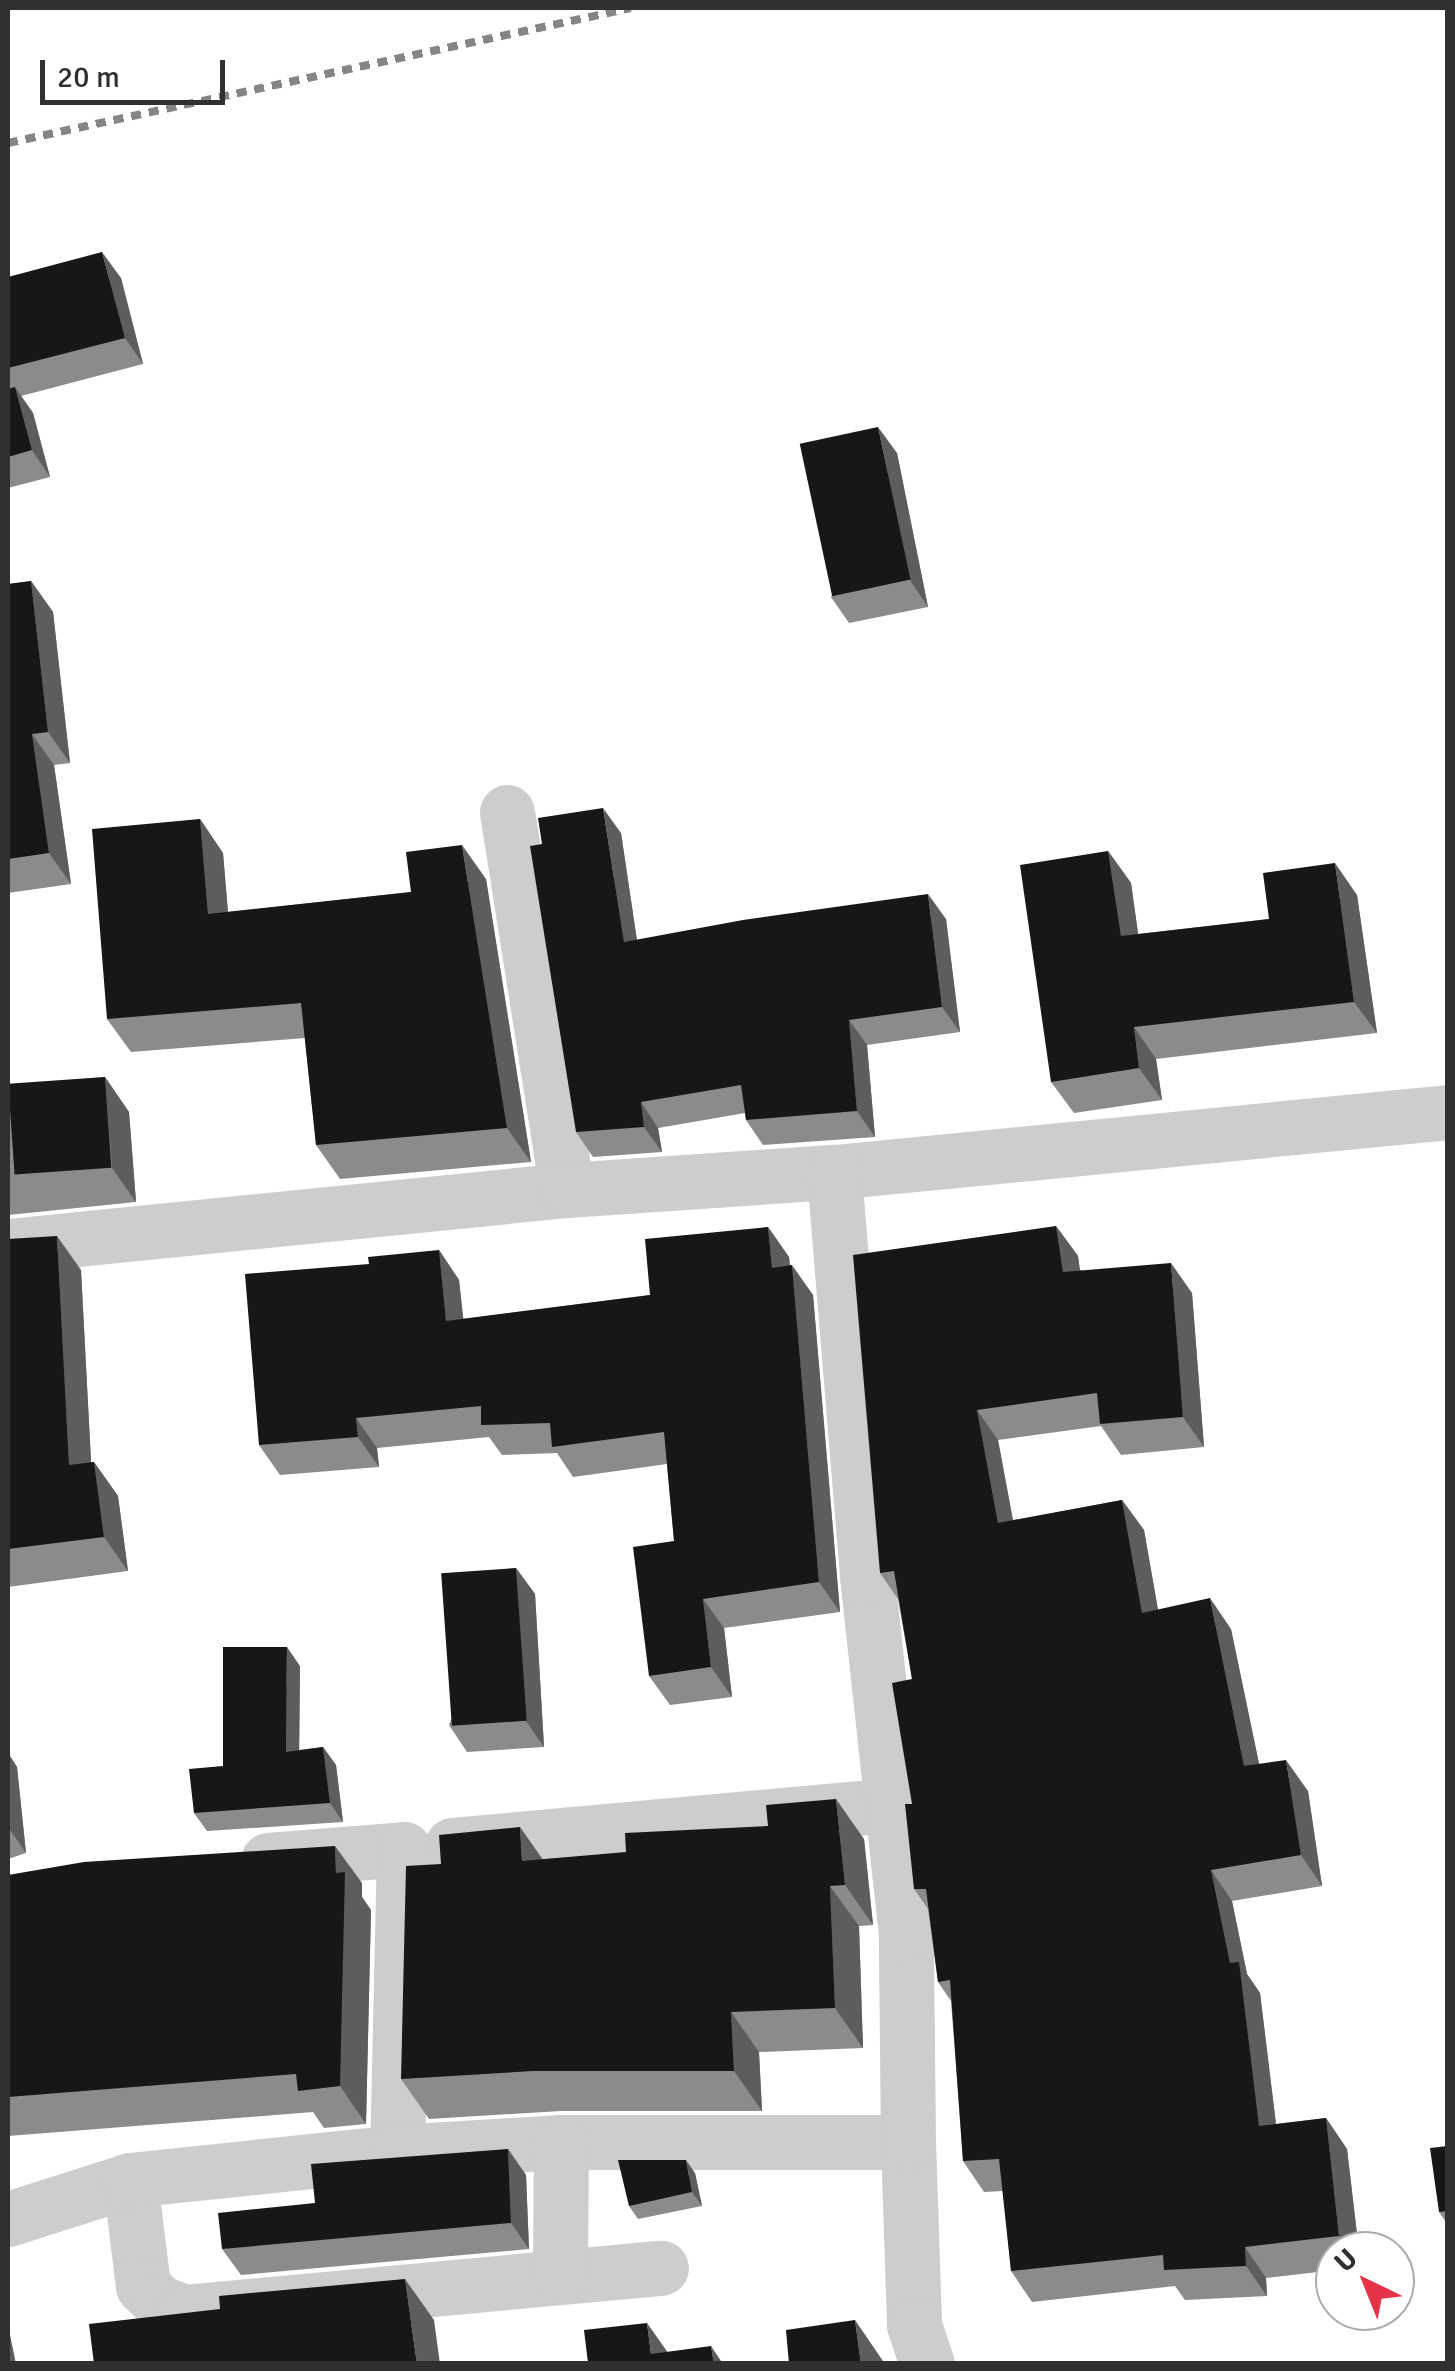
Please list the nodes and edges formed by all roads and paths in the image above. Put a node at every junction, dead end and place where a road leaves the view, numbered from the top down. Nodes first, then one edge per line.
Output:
1 (506, 812) dead end
2 (1448, 1112) edge
3 (834, 1172) junction
4 (567, 1190) junction
5 (8, 1246) edge
6 (890, 1805) junction
7 (404, 1850) junction
8 (224, 1864) edge
9 (562, 2142) junction
10 (908, 2142) junction
11 (397, 2152) junction
12 (130, 2180) junction
13 (8, 2220) edge
14 (661, 2268) dead end
15 (560, 2276) junction
16 (927, 2364) edge

1 - 4 street
2 - 3 street
3 - 4 street
3 - 6 street
4 - 5 street
6 - 7 street
6 - 10 street
7 - 8 street
7 - 11 street
9 - 10 street
9 - 11 street
9 - 15 street
10 - 16 street
11 - 12 street
12 - 13 street
12 - 15 street
14 - 15 street

